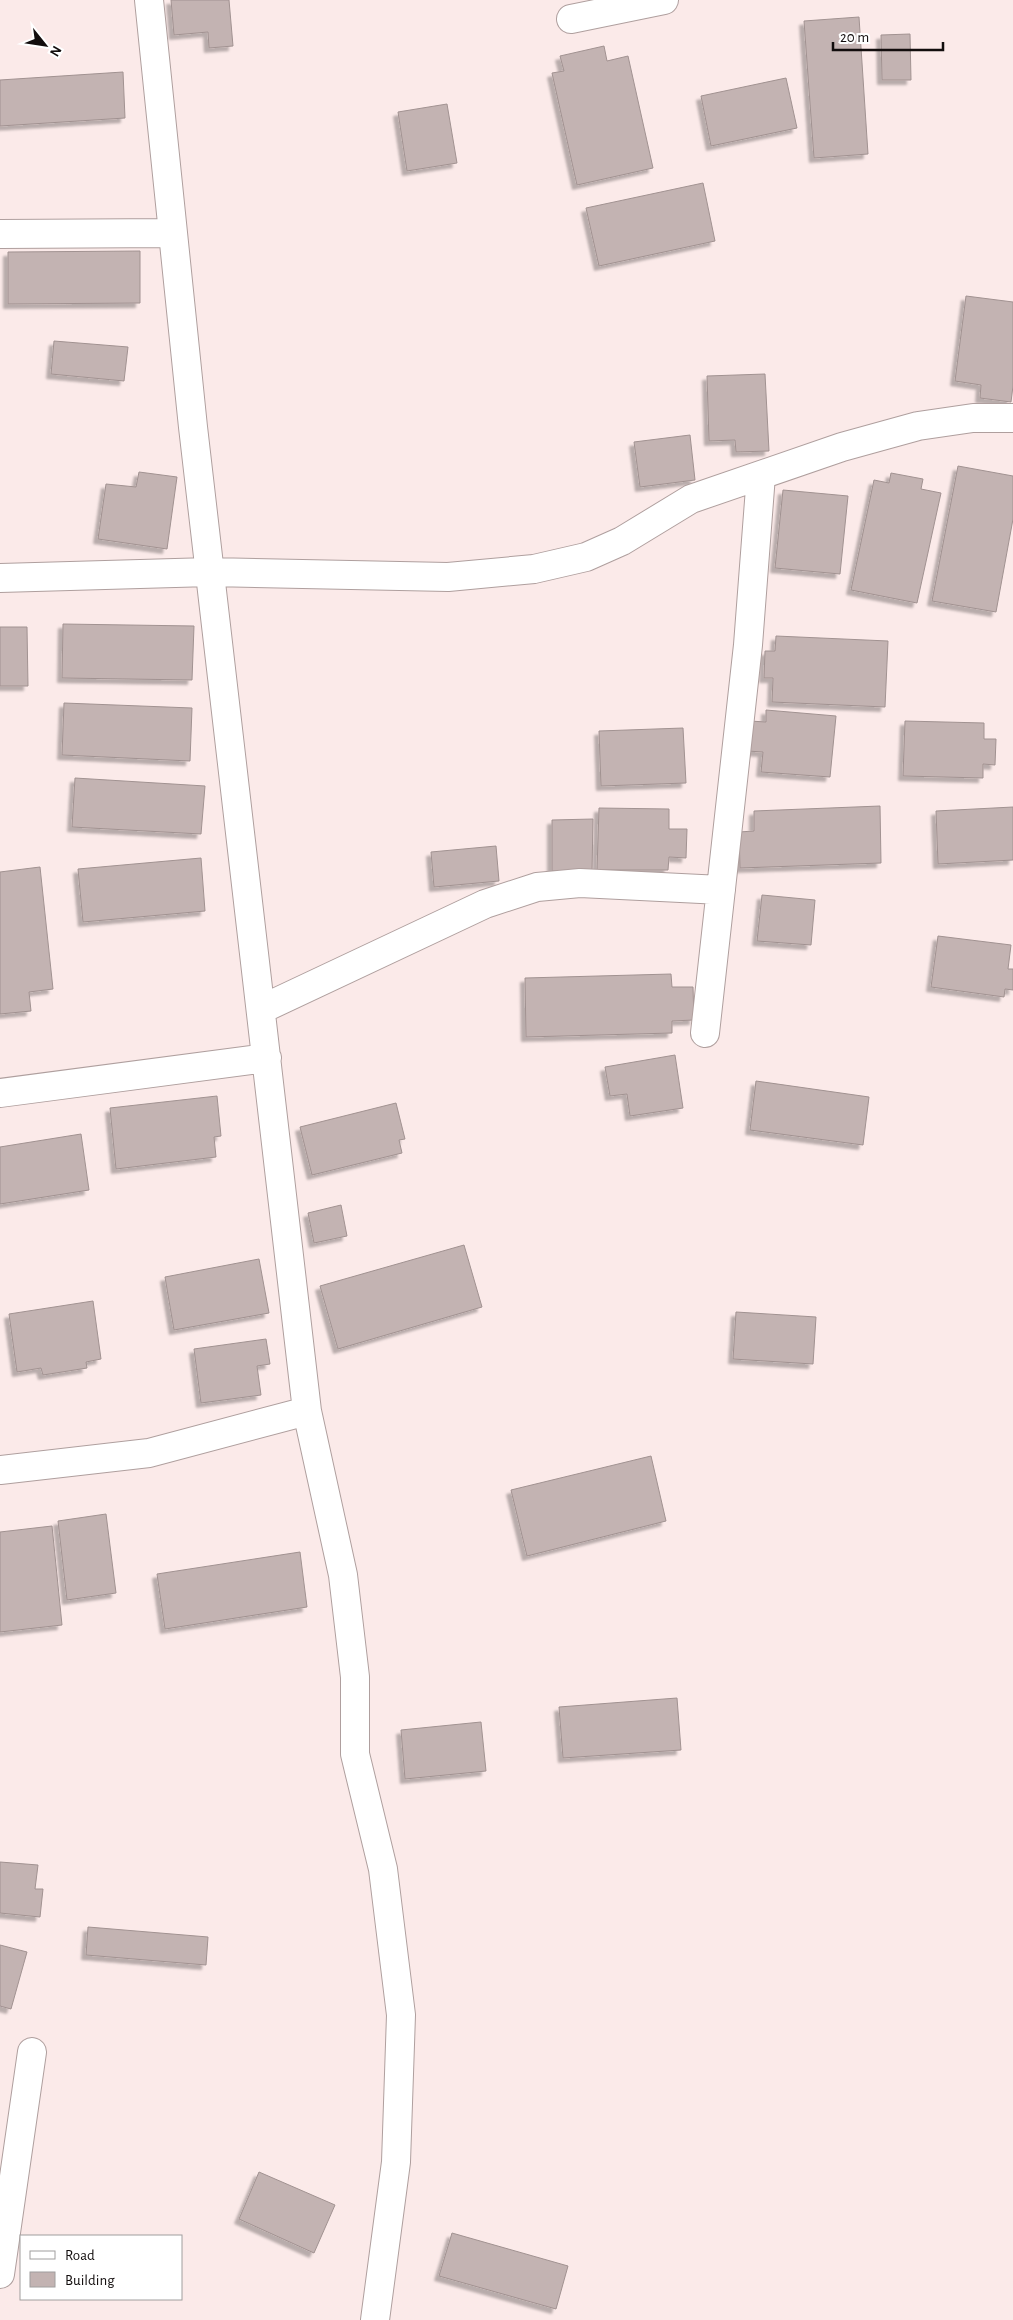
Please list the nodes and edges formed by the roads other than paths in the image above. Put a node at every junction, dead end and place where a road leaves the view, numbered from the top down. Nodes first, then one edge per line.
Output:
1 (149, 0) edge
2 (664, 0) edge
3 (571, 19) dead end
4 (173, 232) junction
5 (0, 234) edge
6 (1013, 418) edge
7 (761, 475) junction
8 (210, 572) junction
9 (0, 578) edge
10 (721, 890) junction
11 (262, 1009) junction
12 (705, 1033) dead end
13 (267, 1058) junction
14 (0, 1093) edge
15 (308, 1411) junction
16 (0, 1470) edge
17 (32, 2052) dead end
18 (0, 2274) edge
19 (375, 2320) edge

1 - 4 street
2 - 3 street
4 - 5 street
4 - 8 street
6 - 7 street
7 - 8 street
7 - 10 street
8 - 9 street
8 - 11 street
10 - 11 street
10 - 12 street
11 - 13 street
13 - 14 street
13 - 15 street
15 - 16 street
15 - 19 street
17 - 18 street

